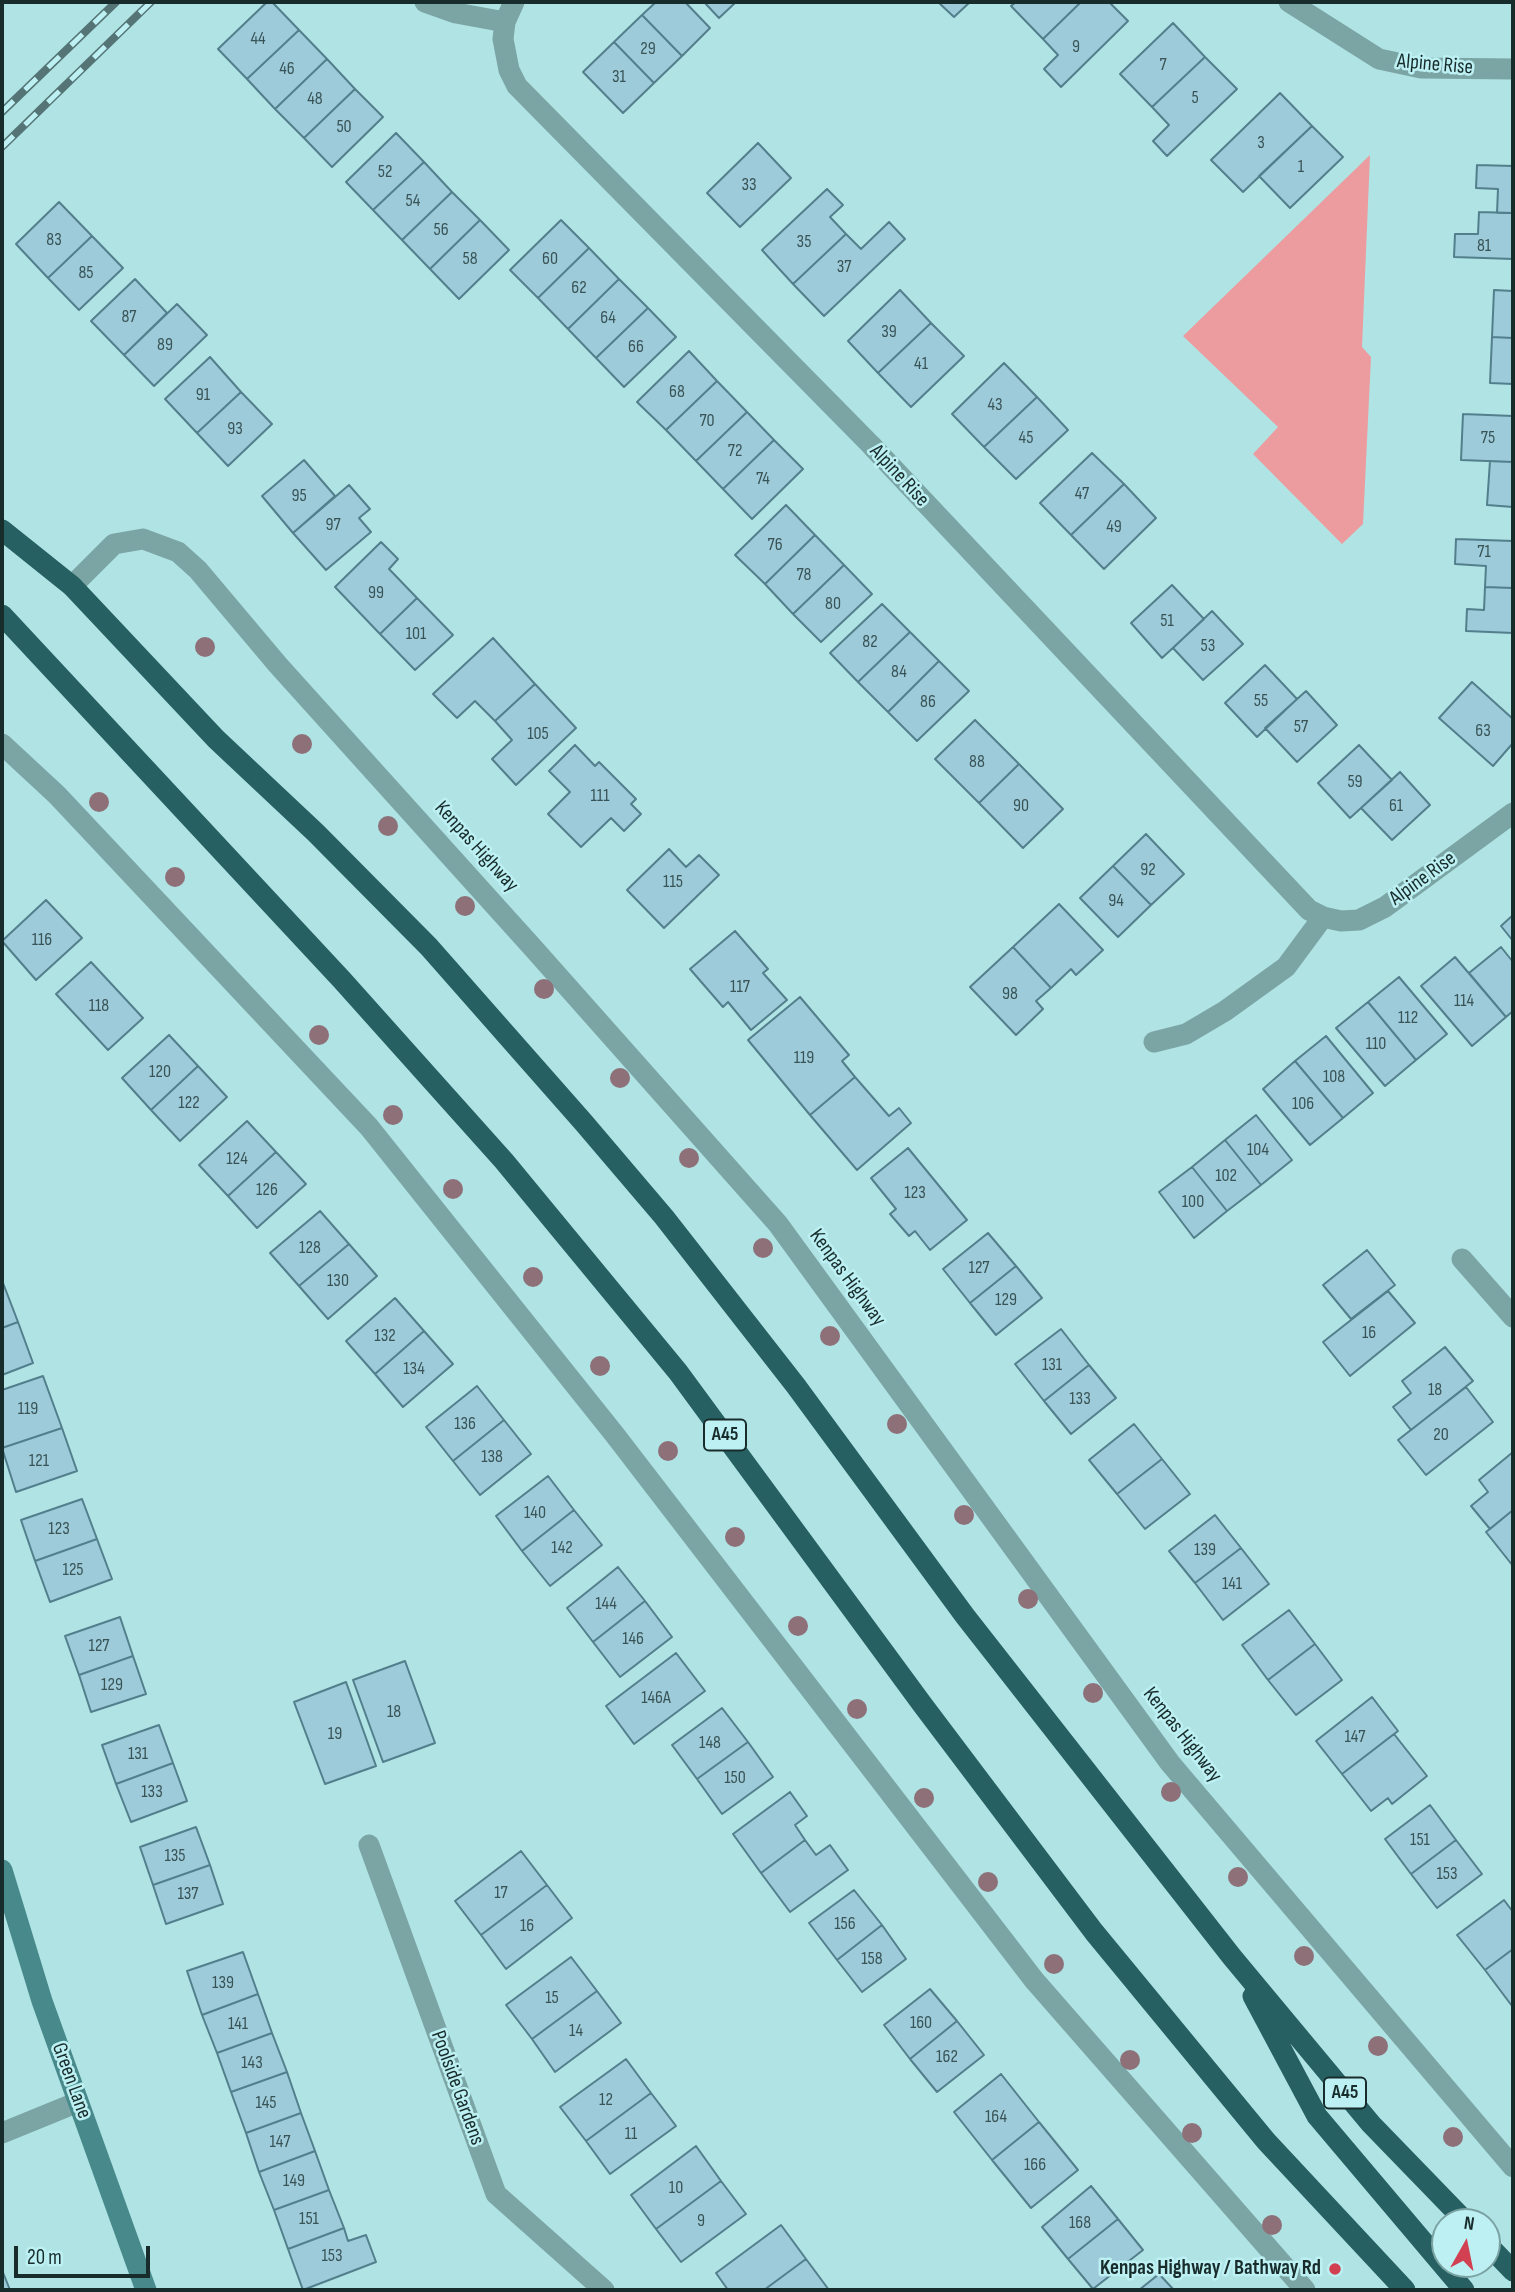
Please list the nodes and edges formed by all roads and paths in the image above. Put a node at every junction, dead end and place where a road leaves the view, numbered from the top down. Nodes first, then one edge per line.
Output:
1 (425, 2) edge
2 (514, 2) edge
3 (1289, 2) edge
4 (505, 22) junction
5 (1513, 69) edge
6 (2, 530) edge
7 (72, 586) junction
8 (2, 615) edge
9 (2, 744) edge
10 (1513, 813) edge
11 (1323, 917) junction
12 (1154, 1041) dead end
13 (1462, 1259) dead end
14 (1513, 1317) edge
15 (369, 1845) dead end
16 (2, 1870) edge
17 (1232, 1957) junction
18 (78, 2102) junction
19 (2, 2133) edge
20 (1513, 2167) edge
21 (1452, 2208) edge
22 (146, 2290) edge
23 (604, 2290) edge
24 (1305, 2290) edge
25 (1405, 2290) edge
26 (1464, 2290) edge

1 - 4 street
2 - 4 street, Alpine Rise
3 - 5 street, Alpine Rise
4 - 11 street, Alpine Rise
6 - 7 highway, A45
7 - 17 highway, A45
7 - 20 street, Kenpas Highway
8 - 25 highway, A45
9 - 24 street
10 - 11 street, Alpine Rise
11 - 12 street
13 - 14 street
15 - 23 street, Poolside Gardens
16 - 18 street, Green Lane
17 - 21 highway, A45
17 - 26 highway
18 - 19 street
18 - 22 street, Green Lane

